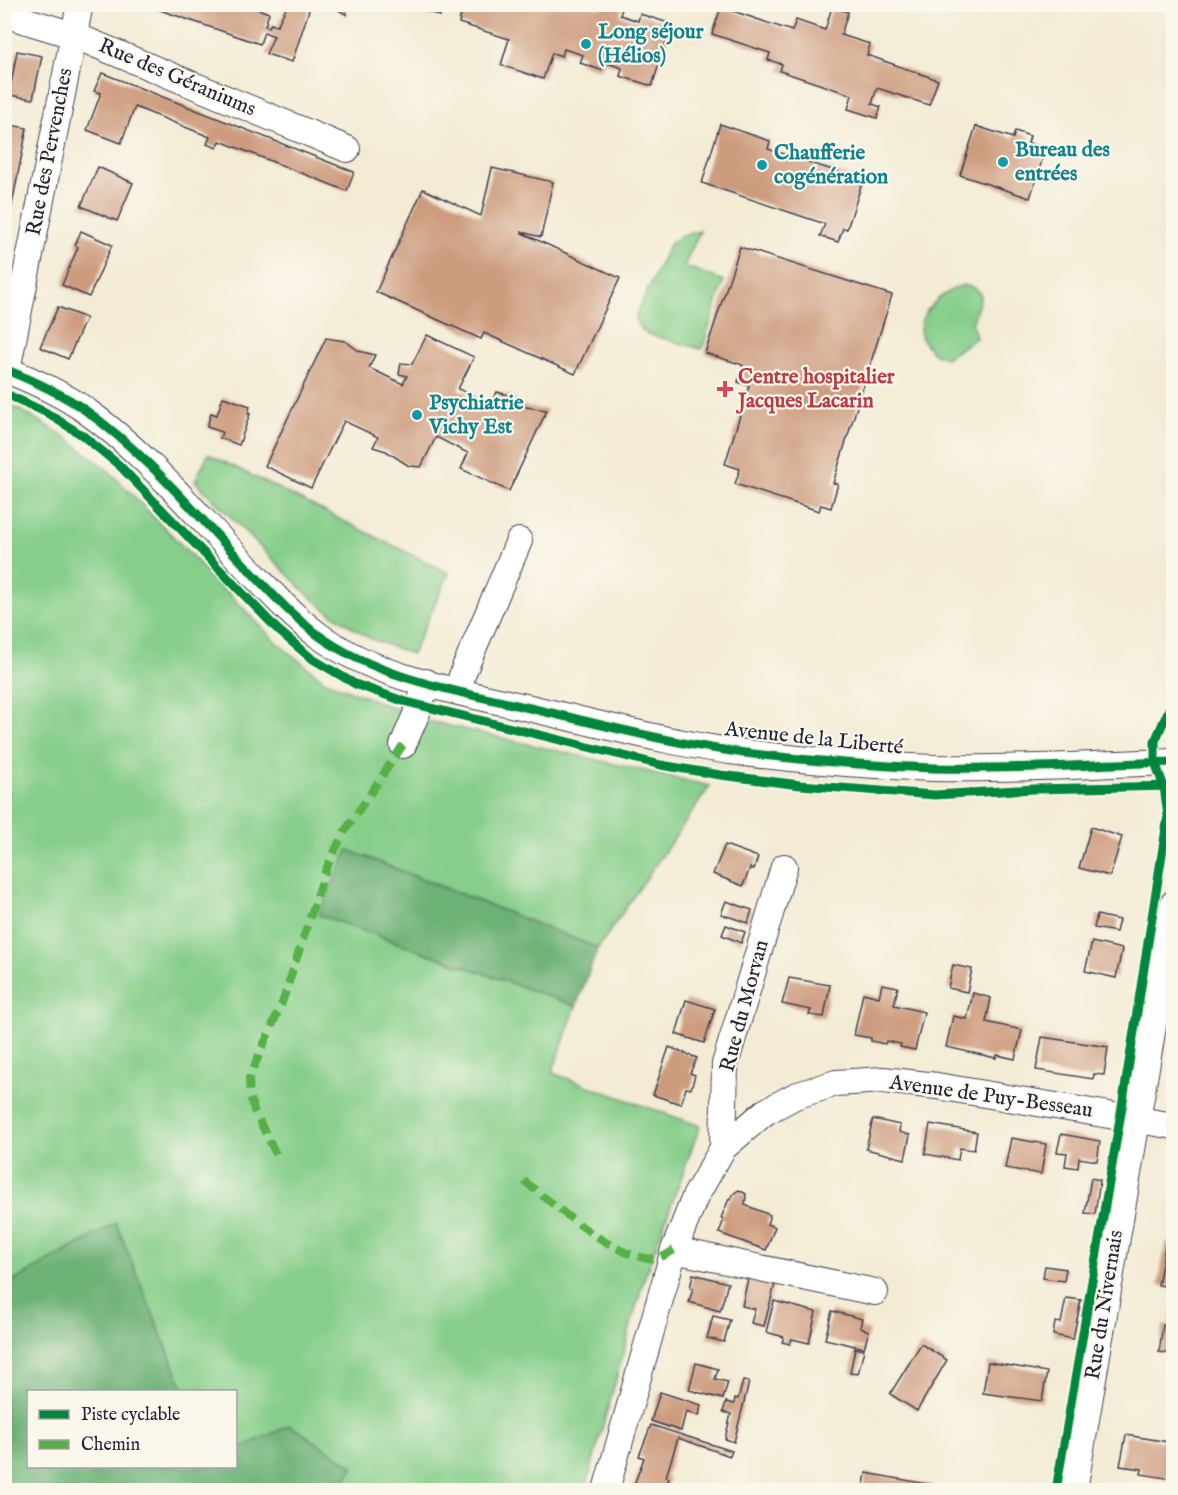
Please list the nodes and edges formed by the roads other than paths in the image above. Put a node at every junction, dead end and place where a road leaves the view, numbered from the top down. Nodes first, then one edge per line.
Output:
1 (80, 4) edge
2 (4, 14) edge
3 (73, 35) junction
4 (347, 149) dead end
5 (6, 370) edge
6 (519, 541) dead end
7 (426, 682) junction
8 (457, 691) junction
9 (403, 745) dead end
10 (1173, 762) edge
11 (784, 867) dead end
12 (1173, 903) edge
13 (1136, 1119) junction
14 (1173, 1125) edge
15 (723, 1148) junction
16 (674, 1250) junction
17 (875, 1292) dead end
18 (606, 1491) edge
19 (1074, 1491) edge

1 - 3 street, Rue des Pervenches
2 - 3 street, Rue des Géraniums
3 - 4 street, Rue des Géraniums
3 - 5 street, Rue des Pervenches
5 - 7 street, Avenue de la Liberté
6 - 8 street
7 - 8 street, Avenue de la Liberté
7 - 9 street
8 - 10 street, Avenue de la Liberté
11 - 15 street, Rue du Morvan
12 - 13 street, Rue du Nivernais
13 - 14 street, Avenue de Puy-Besseau
13 - 15 street, Avenue de Puy-Besseau
13 - 19 street, Rue du Nivernais
15 - 16 street, Avenue de Puy-Besseau
16 - 17 street
16 - 18 street, Avenue de Puy-Besseau

